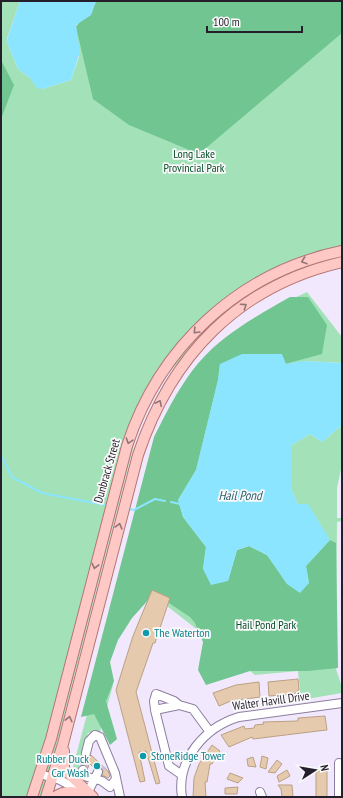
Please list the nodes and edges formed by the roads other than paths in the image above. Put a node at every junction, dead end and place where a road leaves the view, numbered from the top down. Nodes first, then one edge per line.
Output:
1 (342, 251) edge
2 (342, 262) edge
3 (342, 703) edge
4 (179, 705) junction
5 (155, 710) junction
6 (210, 732) junction
7 (63, 744) junction
8 (86, 754) tunnel mouth
9 (109, 758) junction
10 (339, 762) dead end
11 (83, 770) dead end
12 (98, 772) junction
13 (40, 774) junction
14 (341, 774) edge
15 (182, 775) junction
16 (53, 778) junction
17 (116, 779) junction
18 (91, 796) edge
19 (32, 797) edge
20 (46, 797) edge
21 (55, 797) edge
22 (120, 797) edge
23 (182, 797) edge
24 (339, 797) edge

1 -> 13 main road, Dunbrack Street
7 -> 2 main road, Dunbrack Street
3 - 6 street, Walter Havill Drive
4 - 5 street
4 - 5 street
4 - 6 street
5 - 15 street
6 - 15 street, Walter Havill Drive
7 - 16 main road, Dunbrack Street
7 - 18 main road
8 - 9 street
9 - 12 street
9 - 17 street
10 - 14 street
11 - 12 street
12 - 17 street
12 - 18 street
13 - 16 street
13 - 19 main road, Dunbrack Street
14 - 24 street
15 - 23 street, Walter Havill Drive
16 - 18 street
16 - 20 main road, Dunbrack Street
17 - 22 street
18 - 21 main road

